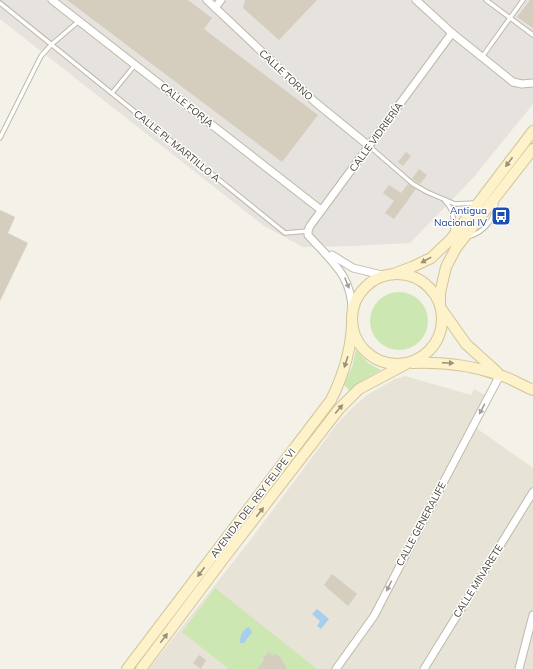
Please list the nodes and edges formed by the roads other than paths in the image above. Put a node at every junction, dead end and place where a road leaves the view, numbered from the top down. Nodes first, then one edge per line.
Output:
1 (52, 0) edge
2 (207, 0) edge
3 (221, 0) edge
4 (416, 0) edge
5 (486, 0) edge
6 (523, 0) edge
7 (0, 3) edge
8 (215, 8) junction
9 (510, 18) junction
10 (79, 21) junction
11 (452, 33) junction
12 (533, 35) edge
13 (52, 44) junction
14 (482, 57) junction
15 (135, 64) junction
16 (533, 84) edge
17 (112, 93) junction
18 (533, 131) edge
19 (0, 138) edge
20 (369, 146) junction
21 (533, 149) edge
22 (444, 201) junction
23 (478, 203) junction
24 (321, 210) junction
25 (308, 231) junction
26 (451, 239) junction
27 (314, 242) junction
28 (389, 275) junction
29 (441, 308) junction
30 (352, 313) junction
31 (352, 324) junction
32 (408, 364) junction
33 (500, 375) junction
34 (533, 390) edge
35 (533, 492) edge
36 (533, 615) edge
37 (127, 669) edge
38 (141, 669) edge
39 (336, 669) edge
40 (424, 669) edge
41 (520, 669) edge

1 - 10 street, CALLE FORJA
2 - 8 street, CALLE TORNO
3 - 8 street
4 - 11 street
5 - 9 lane
6 - 9 lane
7 - 13 lane, CALLE PL MARTILLO A
8 - 20 street, CALLE TORNO
9 - 12 lane
9 - 14 lane
10 - 13 lane
10 - 15 street, CALLE FORJA
11 - 14 street
11 - 20 street, CALLE VIDRIERÍA
13 - 17 lane, CALLE PL MARTILLO A
13 - 19 lane
14 - 16 street
15 - 17 lane
15 - 24 street, CALLE FORJA
17 - 25 lane, CALLE PL MARTILLO A
18 -> 23 main road
20 - 22 lane
20 - 24 street, CALLE VIDRIERÍA
21 - 29 main road
22 - 23 lane
22 - 26 lane
23 - 26 main road
24 - 25 street, CALLE VIDRIERÍA
25 - 27 street
26 -> 28 main road
27 - 28 street
27 -> 30 street
28 - 29 main road
28 - 30 main road
29 - 32 main road
29 - 33 main road
30 - 31 main road
31 - 32 main road
31 -> 37 main road, AVENIDA DEL REY FELIPE VI
32 -> 33 main road
38 -> 32 main road, AVENIDA DEL REY FELIPE VI
33 - 34 main road
33 -> 39 street, CALLE GENERALIFE
35 - 40 street, CALLE MINARETE
36 - 41 street

